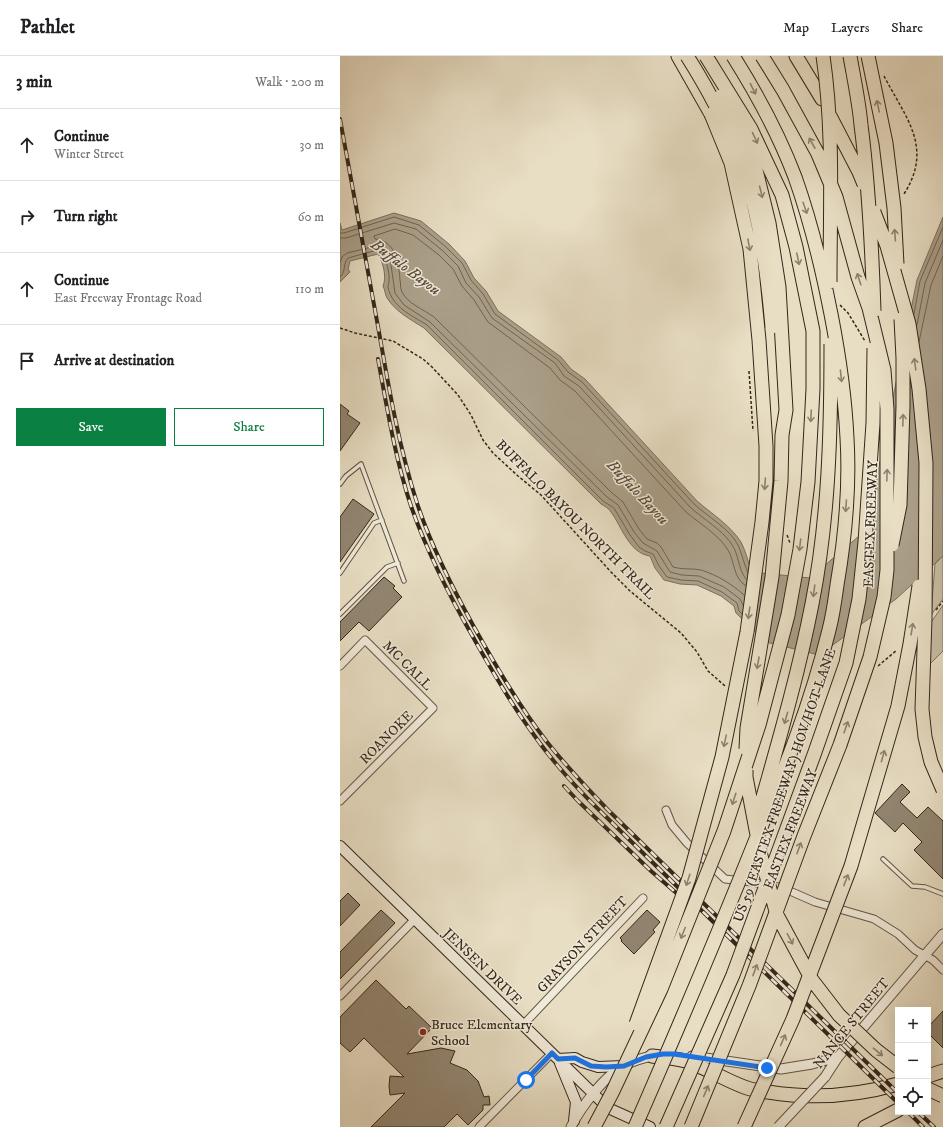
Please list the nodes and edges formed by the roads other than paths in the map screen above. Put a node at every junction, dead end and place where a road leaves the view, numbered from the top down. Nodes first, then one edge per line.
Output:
1 (678, 56) edge
2 (686, 56) edge
3 (698, 56) edge
4 (706, 56) edge
5 (733, 56) edge
6 (762, 56) edge
7 (796, 56) edge
8 (823, 56) edge
9 (850, 56) edge
10 (868, 56) edge
11 (782, 435) junction
12 (340, 484) edge
13 (382, 520) junction
14 (926, 528) junction
15 (398, 563) junction
16 (887, 570) junction
17 (340, 573) edge
18 (404, 580) dead end
19 (340, 614) edge
20 (340, 666) edge
21 (433, 708) joint
22 (943, 790) edge
23 (340, 801) edge
24 (666, 810) dead end
25 (340, 846) edge
26 (883, 859) dead end
27 (737, 889) junction
28 (943, 894) edge
29 (643, 898) dead end
30 (415, 919) junction
31 (943, 934) edge
32 (924, 955) junction
33 (943, 970) edge
34 (340, 996) edge
35 (523, 1025) junction
36 (555, 1056) junction
37 (652, 1056) junction
38 (838, 1057) junction
39 (895, 1065) edge
40 (624, 1066) junction
41 (943, 1071) edge
42 (931, 1075) edge
43 (895, 1085) edge
44 (943, 1086) edge
45 (931, 1090) edge
46 (931, 1092) edge
47 (612, 1093) junction
48 (593, 1094) junction
49 (943, 1096) edge
50 (895, 1112) edge
51 (572, 1124) edge
52 (869, 1125) edge
53 (479, 1127) edge
54 (594, 1127) edge
55 (635, 1127) edge
56 (650, 1127) edge
57 (666, 1127) edge
58 (691, 1127) edge
59 (744, 1127) edge
60 (778, 1127) edge

1 -> 47 highway, bridge
2 - 11 highway, bridge
3 -> 11 highway, bridge
4 -> 47 highway, bridge
5 -> 27 highway, EASTEX FREEWAY, bridge
16 -> 6 highway, EASTEX FREEWAY, bridge
14 -> 7 highway, bridge
8 -> 27 highway, bridge
9 - 57 highway, US 59 (EASTEX FREEWAY) HOV/HOT LANE, bridge
16 -> 10 highway, bridge
11 -> 39 highway, bridge
12 - 13 lane
13 - 15 lane
13 - 17 lane
14 - 22 highway, bridge
59 -> 14 highway, bridge
15 - 18 lane
15 - 19 lane
58 -> 16 highway, EASTEX FREEWAY, bridge
20 - 21 street, MC CALL
21 - 23 street, ROANOKE
24 - 32 street
25 - 30 main road, JENSEN DRIVE
26 - 28 lane
27 - 55 highway, EASTEX FREEWAY, bridge
29 - 35 street, GRAYSON STREET
30 - 34 street
30 - 35 main road, JENSEN DRIVE
31 - 32 street, NANCE STREET
32 - 33 street
32 - 38 street, NANCE STREET
35 - 36 main road, JENSEN DRIVE
36 - 40 main road
36 - 48 main road, JENSEN DRIVE
36 - 51 main road
36 - 53 street
37 - 38 street
37 - 40 street
37 - 43 highway
38 - 60 street, NANCE STREET, bridge
40 - 48 street
41 - 42 highway
44 - 46 highway
45 - 49 highway, bridge
47 - 54 highway, bridge
48 - 51 street
48 - 56 main road, JENSEN DRIVE
50 - 52 highway

